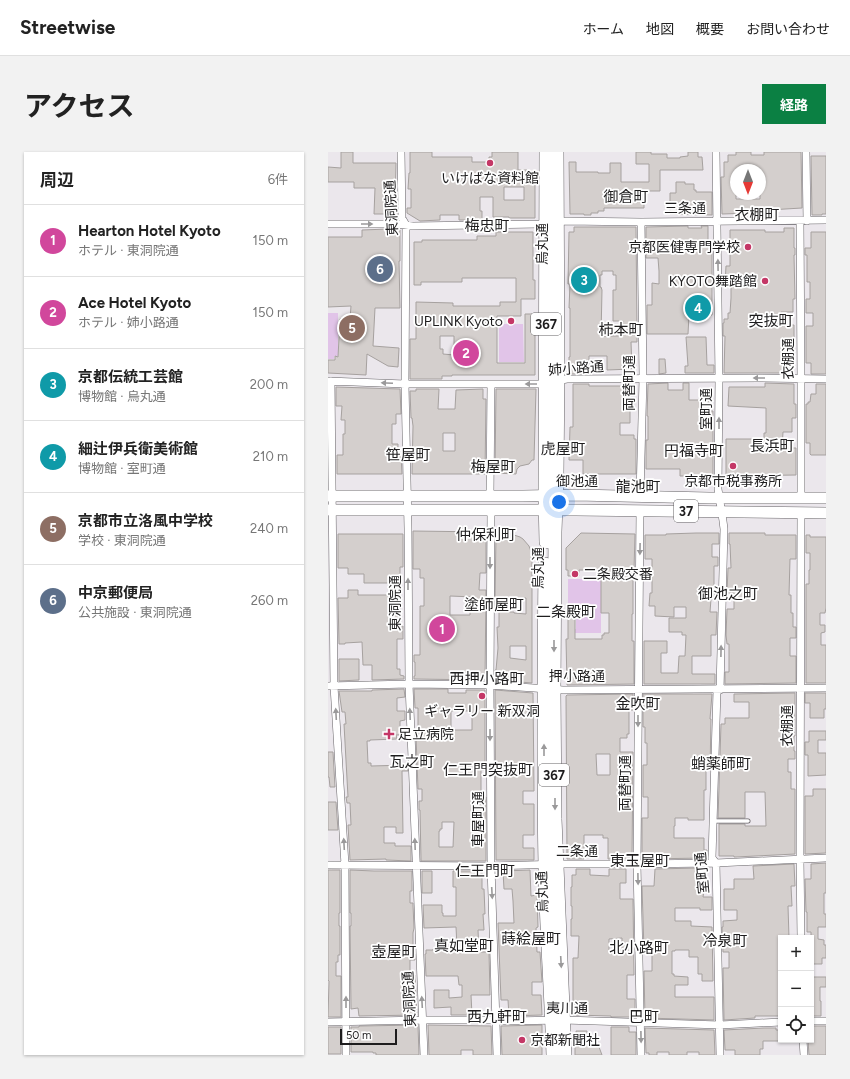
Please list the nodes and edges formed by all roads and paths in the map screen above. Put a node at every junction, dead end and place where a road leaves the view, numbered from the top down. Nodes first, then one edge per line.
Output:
1 (401, 152) edge
2 (546, 152) edge
3 (557, 152) edge
4 (716, 152) edge
5 (806, 152) edge
6 (803, 220) junction
7 (826, 220) edge
8 (718, 221) junction
9 (641, 222) junction
10 (552, 223) junction
11 (328, 224) edge
12 (406, 225) junction
13 (643, 378) junction
14 (719, 378) junction
15 (802, 378) junction
16 (826, 379) edge
17 (330, 381) edge
18 (552, 382) junction
19 (405, 384) junction
20 (491, 384) junction
21 (329, 493) edge
22 (407, 496) junction
23 (490, 496) junction
24 (550, 496) junction
25 (640, 496) junction
26 (720, 498) junction
27 (801, 498) junction
28 (826, 498) edge
29 (408, 510) junction
30 (491, 510) junction
31 (550, 510) junction
32 (640, 510) junction
33 (722, 512) junction
34 (329, 513) edge
35 (801, 513) junction
36 (826, 513) edge
37 (409, 684) junction
38 (490, 685) junction
39 (331, 686) edge
40 (826, 688) edge
41 (800, 689) junction
42 (549, 690) junction
43 (638, 690) junction
44 (719, 690) junction
45 (713, 821) junction
46 (748, 821) dead end
47 (826, 858) edge
48 (800, 859) junction
49 (716, 863) junction
50 (551, 864) junction
51 (637, 864) junction
52 (328, 865) edge
53 (345, 865) junction
54 (416, 866) junction
55 (491, 866) junction
56 (801, 935) edge
57 (423, 1020) junction
58 (497, 1020) junction
59 (558, 1020) junction
60 (346, 1021) junction
61 (814, 1021) edge
62 (826, 1021) edge
63 (328, 1022) edge
64 (778, 1022) edge
65 (640, 1023) junction
66 (720, 1025) junction
67 (803, 1043) edge
68 (346, 1055) edge
69 (424, 1055) edge
70 (498, 1055) edge
71 (553, 1055) edge
72 (565, 1055) edge
73 (641, 1055) edge
74 (720, 1055) edge
75 (804, 1055) edge

1 - 12 street, 東洞院通
2 - 10 highway, 烏丸通 / 367
3 - 10 highway, 烏丸通 / 367
4 - 8 street, 室町通
5 - 6 street, 衣棚通
6 - 7 street, 三条通
6 - 8 street, 三条通
6 - 15 street, 衣棚通
8 - 9 street, 三条通
14 -> 8 street, 室町通
9 - 10 street, 三条通
9 - 13 street, 両替町通
10 - 12 street, 三条通
10 - 18 highway, 烏丸通 / 367
11 -> 12 street, 三条通
12 - 19 street, 東洞院通
13 - 14 street, 姉小路通
13 - 18 street, 姉小路通
13 - 25 street, 両替町通
15 -> 14 street, 姉小路通
26 -> 14 street, 室町通
15 - 16 street, 姉小路通
15 - 27 street, 衣棚通
19 -> 17 street, 姉小路通
17 - 21 street
18 -> 20 street, 姉小路通
18 - 24 highway, 烏丸通 / 367
19 - 20 street, 姉小路通
19 - 22 street, 東洞院通
20 - 23 street
21 - 22 main road, 御池通 / 37
21 - 34 street
22 - 23 main road, 御池通 / 37
22 - 29 street, 東洞院通
23 - 24 main road, 御池通 / 37
24 - 25 main road, 御池通 / 37
24 - 31 highway, 烏丸通 / 367
25 - 26 main road, 御池通 / 37
26 - 27 main road, 御池通 / 37
26 - 33 street, 室町通
27 - 28 main road, 御池通 / 37
29 - 30 main road, 御池通 / 37
29 - 34 main road, 御池通 / 37
37 -> 29 street, 東洞院通
30 - 31 main road, 御池通 / 37
30 -> 38 street, 車屋町通
31 - 32 main road, 御池通 / 37
31 - 42 highway, 烏丸通 / 367
32 - 33 main road, 御池通 / 37
32 -> 43 street, 両替町通
33 - 35 main road, 御池通 / 37
44 -> 33 street, 室町通
34 - 39 street
35 - 36 main road, 御池通 / 37
35 - 41 street, 衣棚通
37 - 38 street, 押小路通
37 - 39 street, 押小路通
54 -> 37 street, 東洞院通
38 - 42 street, 押小路通
38 -> 55 street, 車屋町通
53 -> 39 street
40 - 41 street, 押小路通
41 - 44 street, 押小路通
41 - 48 street, 衣棚通
42 - 43 street, 押小路通
42 - 50 highway, 烏丸通 / 367
43 - 44 street, 押小路通
43 -> 51 street, 両替町通
44 - 45 street, 室町通
45 - 46 lane
45 - 49 street, 室町通
47 - 48 street, 二条通
48 - 49 street, 二条通
48 - 56 street, 衣棚通
49 - 51 street, 二条通
49 - 66 street, 室町通
50 - 51 street, 二条通
50 - 55 street, 二条通
50 - 59 highway, 烏丸通 / 367
51 -> 65 street, 両替町通
52 - 53 street, 二条通
53 - 54 street, 二条通
60 -> 53 street
54 - 55 street, 二条通
57 -> 54 street, 東洞院通
55 -> 58 street, 車屋町通
57 - 58 street, 夷川通
57 - 60 street, 夷川通
57 - 69 street, 東洞院通
58 - 59 street, 夷川通
58 - 70 street, 車屋町通
59 - 65 street, 夷川通
59 - 71 highway, 烏丸通 / 367
59 - 72 highway, 烏丸通 / 367
60 - 63 street, 夷川通
60 - 68 street
61 - 62 street
64 - 66 street, 夷川通
65 - 66 street, 夷川通
65 -> 73 street, 両替町通
66 - 74 street, 室町通
67 - 75 street

